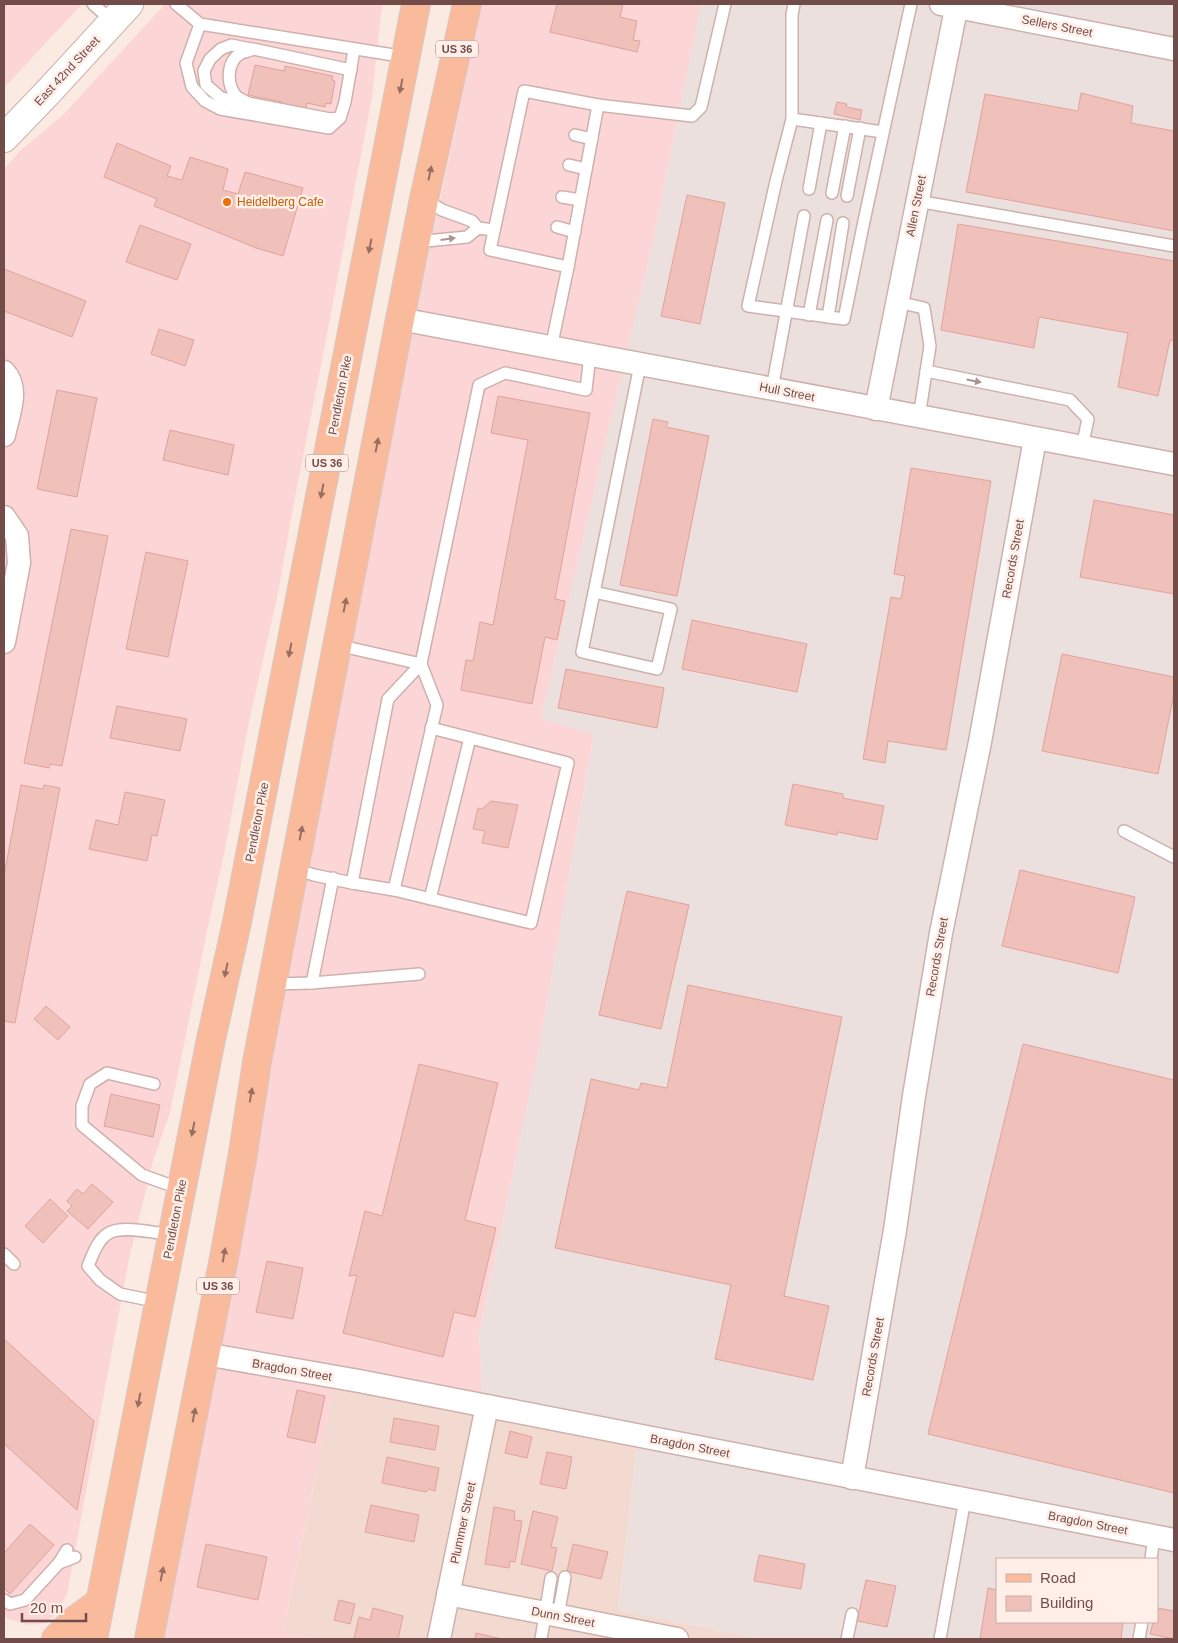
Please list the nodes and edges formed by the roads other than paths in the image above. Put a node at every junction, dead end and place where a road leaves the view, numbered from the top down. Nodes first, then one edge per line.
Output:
1 (176, 4) edge
2 (416, 4) edge
3 (467, 4) edge
4 (725, 4) edge
5 (794, 4) edge
6 (911, 4) edge
7 (951, 5) edge
8 (111, 10) edge
9 (200, 24) junction
10 (253, 50) junction
11 (354, 50) junction
12 (1174, 50) edge
13 (406, 57) junction
14 (351, 70) junction
15 (248, 103) junction
16 (598, 105) junction
17 (340, 118) junction
18 (792, 119) junction
19 (820, 123) junction
20 (846, 126) junction
21 (860, 128) junction
22 (883, 132) junction
23 (575, 135) dead end
24 (4, 138) edge
25 (592, 139) junction
26 (569, 165) dead end
27 (586, 169) junction
28 (810, 189) dead end
29 (832, 193) dead end
30 (847, 196) dead end
31 (562, 197) dead end
32 (424, 199) junction
33 (580, 200) junction
34 (917, 202) junction
35 (804, 216) dead end
36 (827, 220) dead end
37 (843, 223) dead end
38 (557, 227) dead end
39 (478, 228) junction
40 (494, 230) junction
41 (574, 232) junction
42 (416, 242) junction
43 (1174, 246) edge
44 (568, 267) junction
45 (897, 302) junction
46 (786, 312) junction
47 (809, 315) junction
48 (828, 317) junction
49 (400, 318) junction
50 (551, 348) junction
51 (590, 355) junction
52 (640, 365) junction
53 (926, 371) junction
54 (4, 372) edge
55 (772, 389) junction
56 (876, 409) junction
57 (919, 417) junction
58 (4, 435) edge
59 (1035, 439) junction
60 (1082, 447) junction
61 (1174, 464) edge
62 (4, 517) edge
63 (594, 592) junction
64 (4, 642) edge
65 (337, 645) junction
66 (421, 664) junction
67 (431, 728) junction
68 (470, 738) junction
69 (1124, 831) dead end
70 (1174, 857) edge
71 (295, 869) junction
72 (333, 878) junction
73 (352, 883) junction
74 (394, 890) junction
75 (430, 899) junction
76 (419, 974) dead end
77 (272, 984) junction
78 (312, 984) junction
79 (154, 1084) dead end
80 (181, 1190) junction
81 (172, 1235) junction
82 (4, 1254) edge
83 (14, 1264) dead end
84 (159, 1302) junction
85 (206, 1354) junction
86 (487, 1406) junction
87 (852, 1478) junction
88 (965, 1500) junction
89 (1164, 1538) edge
90 (71, 1554) dead end
91 (1152, 1558) edge
92 (565, 1577) dead end
93 (551, 1578) dead end
94 (448, 1594) junction
95 (4, 1600) edge
96 (100, 1602) junction
97 (552, 1614) junction
98 (852, 1614) dead end
99 (1142, 1623) edge
100 (56, 1639) edge
101 (92, 1639) edge
102 (149, 1639) edge
103 (439, 1639) edge
104 (541, 1639) edge
105 (672, 1639) edge
106 (846, 1639) edge
107 (940, 1639) edge
108 (1139, 1639) edge

1 - 9 lane
2 - 13 main road, Pendleton Pike / US 36
32 -> 3 main road, US 36
4 - 16 lane
5 - 18 lane
6 - 22 lane
7 - 12 street, Sellers Street
7 - 34 street, Allen Street
8 - 24 street, East 42nd Street
9 - 11 lane
9 - 17 lane
10 - 14 lane
10 - 15 lane
10 - 15 lane
11 - 13 lane
11 - 14 lane
13 -> 80 main road, Pendleton Pike / US 36
14 - 17 lane
15 - 17 lane
16 - 25 lane
16 - 40 lane
18 - 19 lane
18 - 46 lane
19 - 20 lane
19 - 28 lane
20 - 21 lane
20 - 29 lane
21 - 22 lane
21 - 30 lane
22 - 48 lane
23 - 25 lane
25 - 27 lane
26 - 27 lane
27 - 33 lane
31 - 33 lane
32 - 39 lane
32 - 42 main road, US 36
33 - 41 lane
34 - 43 lane
34 - 45 street, Allen Street
35 - 46 lane
36 - 47 lane
37 - 48 lane
38 - 41 lane
39 - 40 lane
42 -> 39 lane
40 - 44 lane
41 - 44 lane
42 - 49 main road, US 36
44 - 50 lane
45 - 53 lane
45 - 56 street, Allen Street
46 - 47 lane
46 - 55 lane
47 - 48 lane
49 - 50 street, Hull Street
65 -> 49 main road, US 36
50 - 51 street, Hull Street
51 - 52 street, Hull Street
51 - 66 lane
52 - 55 street, Hull Street
52 - 63 lane
53 - 57 lane
53 -> 60 lane
54 - 58 street
55 - 56 street, Hull Street
56 - 57 street, Hull Street
57 - 59 street, Hull Street
59 - 60 street, Hull Street
59 - 87 street, Records Street
60 - 61 street, Hull Street
62 - 64 street
63 - 63 lane
65 - 66 lane
71 -> 65 main road, US 36
66 - 67 lane
66 - 73 lane
67 - 68 lane
67 - 74 lane
68 - 75 lane
68 - 75 lane
69 - 70 lane
71 - 72 lane
71 - 77 main road, US 36
72 - 73 lane
72 - 78 lane
73 - 74 lane
74 - 75 lane
76 - 78 lane
77 - 78 lane
85 -> 77 main road, US 36
79 - 80 lane
80 - 81 main road, Pendleton Pike / US 36
81 - 84 main road, Pendleton Pike / US 36
81 - 84 lane
82 - 83 lane
84 -> 96 main road, Pendleton Pike / US 36
85 - 86 street, Bragdon Street
102 -> 85 main road, US 36
86 - 87 street, Bragdon Street
86 - 94 street, Plummer Street
87 - 88 street, Bragdon Street
88 - 89 street, Bragdon Street
88 - 107 lane
89 - 91 lane
90 - 95 lane
92 - 97 lane
93 - 97 lane
94 - 97 street, Dunn Street
94 - 103 street, Plummer Street
96 - 100 main road
96 - 101 main road, Pendleton Pike / US 36
97 - 104 lane
97 - 105 street, Dunn Street
98 - 106 lane
99 - 108 lane

